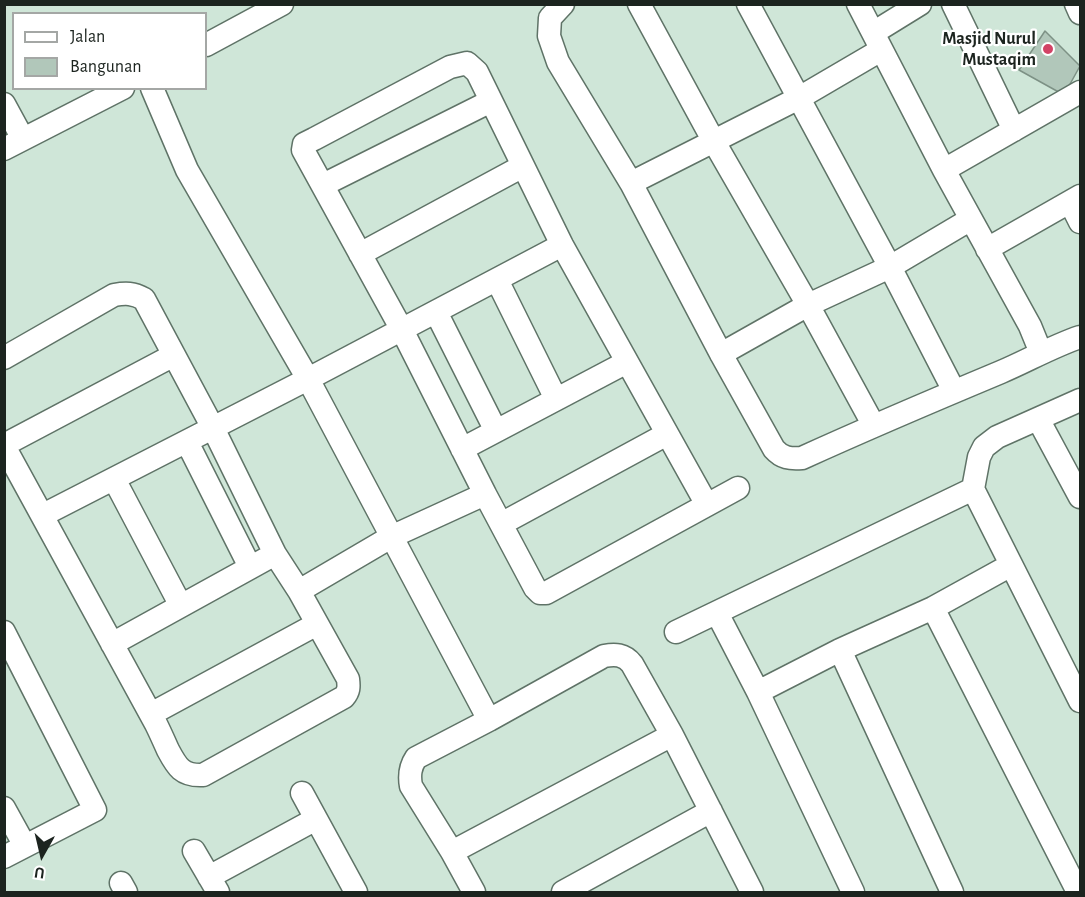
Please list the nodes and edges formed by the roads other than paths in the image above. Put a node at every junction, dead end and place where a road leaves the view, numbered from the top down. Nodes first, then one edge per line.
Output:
1 (282, 4) edge
2 (563, 4) edge
3 (639, 4) edge
4 (748, 4) edge
5 (858, 4) edge
6 (920, 4) edge
7 (953, 4) edge
8 (1076, 4) edge
9 (1080, 13) edge
10 (877, 42) junction
11 (207, 44) edge
12 (119, 90) edge
13 (153, 90) edge
14 (1080, 92) edge
15 (799, 98) junction
16 (491, 101) junction
17 (4, 104) edge
18 (1014, 130) junction
19 (713, 140) junction
20 (14, 144) edge
21 (523, 166) junction
22 (944, 170) junction
23 (631, 183) junction
24 (323, 186) junction
25 (1077, 207) edge
26 (971, 219) junction
27 (562, 245) junction
28 (987, 249) junction
29 (360, 254) junction
30 (890, 267) junction
31 (496, 280) junction
32 (808, 305) junction
33 (436, 312) junction
34 (402, 330) junction
35 (1080, 337) edge
36 (1041, 353) junction
37 (721, 354) junction
38 (174, 355) junction
39 (4, 358) edge
40 (627, 362) junction
41 (308, 379) junction
42 (954, 391) junction
43 (556, 399) junction
44 (1080, 400) edge
45 (1038, 419) junction
46 (874, 426) junction
47 (213, 428) junction
48 (496, 431) junction
49 (667, 434) junction
50 (187, 442) junction
51 (4, 446) edge
52 (462, 449) junction
53 (114, 479) junction
54 (738, 488) dead end
55 (973, 489) junction
56 (485, 494) junction
57 (1080, 494) edge
58 (707, 505) junction
59 (43, 515) junction
60 (501, 524) junction
61 (392, 537) junction
62 (275, 554) junction
63 (1011, 565) junction
64 (250, 567) junction
65 (299, 591) junction
66 (181, 606) junction
67 (933, 608) junction
68 (717, 613) junction
69 (317, 624) junction
70 (4, 632) edge
71 (675, 632) dead end
72 (112, 644) junction
73 (840, 650) junction
74 (758, 692) junction
75 (1080, 701) edge
76 (151, 714) junction
77 (489, 720) junction
78 (672, 735) junction
79 (302, 793) dead end
80 (4, 807) edge
81 (711, 812) junction
82 (316, 819) junction
83 (25, 846) junction
84 (194, 851) dead end
85 (452, 852) junction
86 (4, 857) edge
87 (213, 885) edge
88 (352, 891) edge
89 (474, 892) edge
90 (563, 892) edge
91 (752, 892) edge
92 (853, 892) edge
93 (952, 892) edge
94 (1078, 892) edge

1 - 11 street
2 - 23 street
3 - 19 street
4 - 15 street
5 - 10 street
6 - 10 street
7 - 18 street
8 - 9 street
10 - 15 street
10 - 22 street
12 - 20 street
13 - 41 street
14 - 18 street
15 - 19 street
15 - 30 street
16 - 21 street
16 - 24 street
16 - 24 street
17 - 20 street
18 - 22 street
19 - 23 street
19 - 32 street
21 - 27 street
21 - 29 street
22 - 26 street
23 - 37 street
24 - 29 street
25 - 28 street
26 - 28 street
26 - 30 street
27 - 31 street
27 - 40 street
28 - 36 street
29 - 34 street
30 - 32 street
30 - 42 street
31 - 33 street
31 - 43 street
32 - 37 street
32 - 46 street
33 - 34 street
33 - 48 street
34 - 41 street
34 - 52 street
35 - 36 street
36 - 42 street
37 - 46 street
38 - 39 street
38 - 47 street
38 - 51 street
40 - 43 street
40 - 49 street
41 - 47 street
41 - 61 street
42 - 46 street
43 - 48 street
44 - 45 street
45 - 55 street
45 - 57 street
47 - 50 street
47 - 62 street
48 - 52 street
49 - 58 street
49 - 60 street
50 - 53 street
50 - 64 street
51 - 59 street
52 - 56 street
53 - 59 street
53 - 66 street
54 - 58 street
55 - 63 street
55 - 68 street
56 - 60 street
56 - 61 street
58 - 60 street
59 - 72 street
61 - 65 street
61 - 77 street
62 - 64 street
62 - 65 street
63 - 67 street
63 - 75 street
64 - 66 street
65 - 69 street
66 - 72 street
67 - 73 street
67 - 94 street
68 - 71 street
68 - 74 street
69 - 76 street
69 - 76 street
70 - 83 street
72 - 76 street
73 - 74 street
73 - 93 street
74 - 92 street
77 - 78 street
77 - 85 street
78 - 81 street
78 - 85 street
79 - 82 street
80 - 83 street
81 - 90 street
81 - 91 street
82 - 87 street
82 - 88 street
83 - 86 street
84 - 87 street
85 - 89 street

